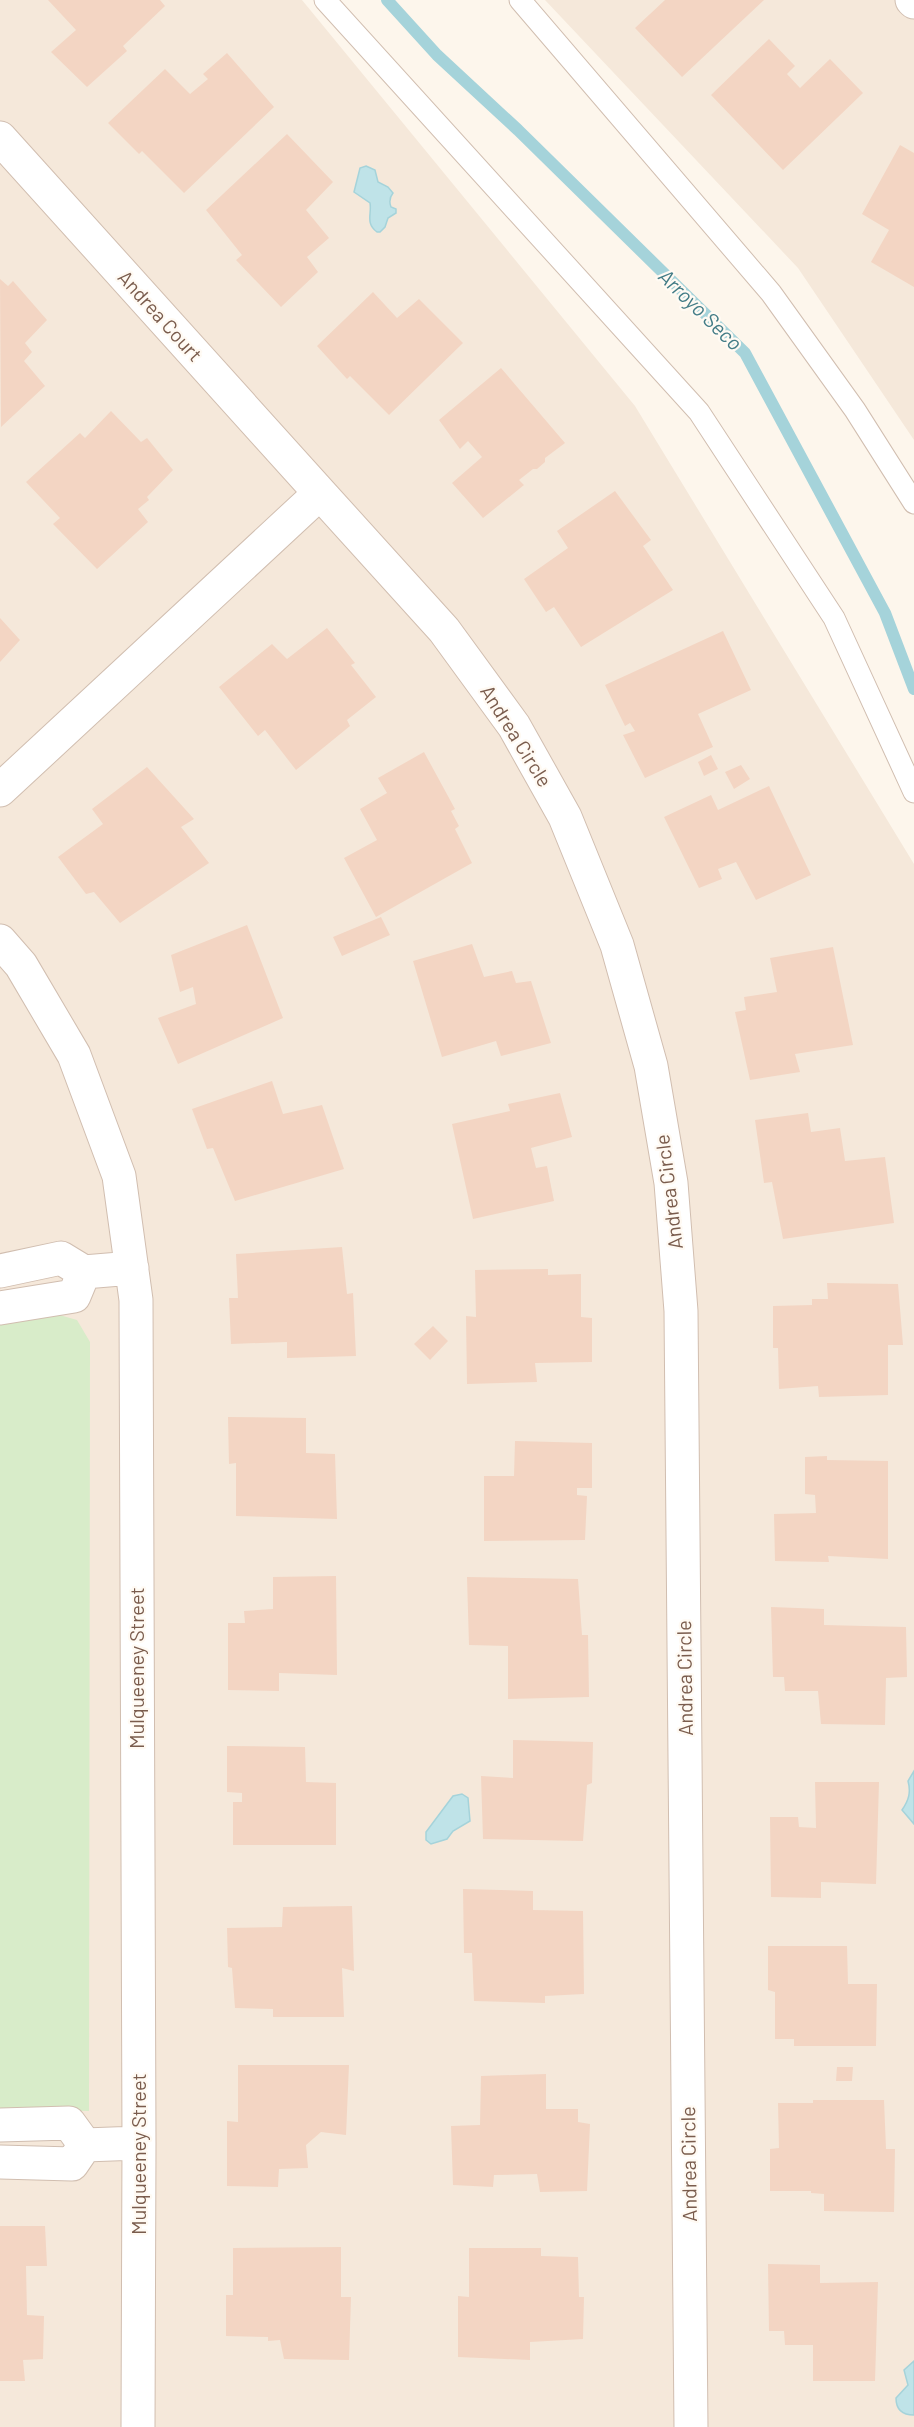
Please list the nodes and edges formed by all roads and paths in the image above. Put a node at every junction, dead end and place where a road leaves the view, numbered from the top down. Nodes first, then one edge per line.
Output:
1 (325, 0) edge
2 (519, 0) edge
3 (0, 138) edge
4 (320, 494) junction
5 (914, 503) edge
6 (0, 790) edge
7 (914, 792) edge
8 (0, 941) edge
9 (132, 1268) junction
10 (0, 1271) edge
11 (84, 1272) junction
12 (0, 1308) edge
13 (0, 2125) edge
14 (140, 2143) junction
15 (85, 2145) junction
16 (0, 2162) edge
17 (138, 2427) edge
18 (691, 2427) edge

1 - 7 lane
2 - 5 lane
3 - 4 street, Andrea Court
4 - 6 street
4 - 18 street, Andrea Circle
8 - 9 street, Mulqueeney Street
9 - 11 street
9 - 14 street, Mulqueeney Street
10 - 11 street
11 - 12 street
13 - 15 street
14 - 15 street
14 - 17 street, Mulqueeney Street
15 - 16 street

